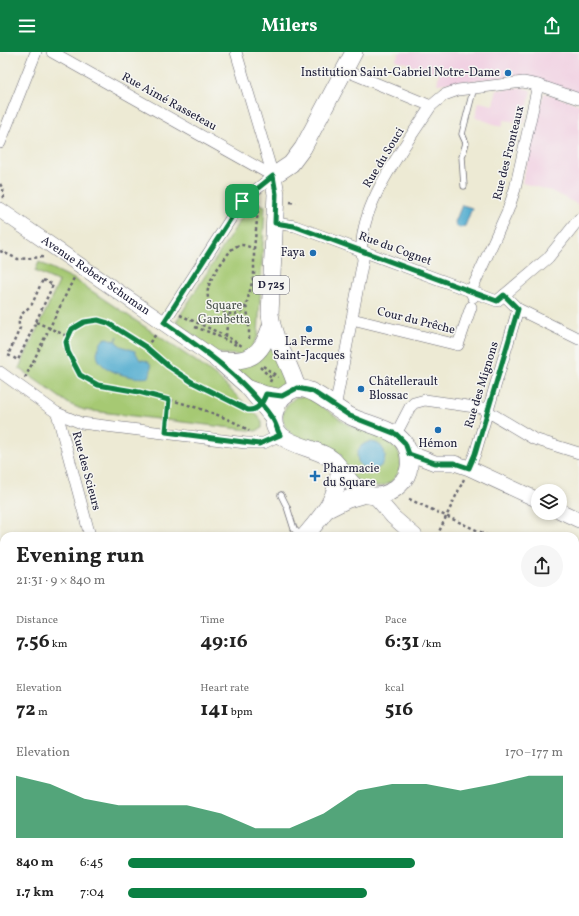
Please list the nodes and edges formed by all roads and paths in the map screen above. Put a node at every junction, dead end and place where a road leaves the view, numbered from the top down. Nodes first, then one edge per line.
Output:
1 (36, 52) edge
2 (52, 52) edge
3 (236, 52) edge
4 (354, 52) edge
5 (344, 70) junction
6 (538, 85) junction
7 (474, 87) junction
8 (579, 99) edge
9 (431, 106) junction
10 (0, 143) edge
11 (273, 176) junction
12 (464, 186) dead end
13 (254, 191) junction
14 (0, 210) edge
15 (579, 219) edge
16 (275, 223) junction
17 (254, 249) junction
18 (361, 251) junction
19 (74, 279) dead end
20 (504, 295) junction
21 (472, 298) junction
22 (246, 306) junction
23 (518, 309) junction
24 (228, 314) junction
25 (352, 319) junction
26 (36, 322) junction
27 (164, 322) junction
28 (271, 326) junction
29 (49, 328) junction
30 (155, 335) dead end
31 (67, 336) junction
32 (226, 336) dead end
33 (579, 340) edge
34 (249, 344) dead end
35 (146, 347) junction
36 (218, 360) junction
37 (0, 372) edge
38 (272, 375) dead end
39 (20, 387) junction
40 (277, 396) junction
41 (169, 400) junction
42 (335, 408) junction
43 (488, 410) junction
44 (57, 413) junction
45 (275, 431) junction
46 (166, 432) junction
47 (396, 434) junction
48 (579, 453) edge
49 (409, 454) junction
50 (340, 468) junction
51 (469, 468) junction
52 (282, 495) dead end
53 (370, 495) junction
54 (531, 497) edge
55 (409, 498) dead end
56 (328, 509) junction
57 (567, 514) edge
58 (446, 516) junction
59 (579, 520) edge
60 (89, 532) edge
61 (297, 532) edge
62 (308, 532) edge
63 (410, 532) edge
64 (440, 532) edge
65 (480, 532) edge

1 - 10 street
2 - 11 street, Rue Aimé Rasseteau
3 - 11 street
4 - 5 main road
5 - 9 street
5 - 11 main road
6 - 7 street
6 - 8 street
6 - 21 street, Rue des Fronteaux
7 - 9 street
7 - 12 lane
9 - 18 street, Rue du Souci
11 - 13 street
11 - 16 main road, D 725
13 - 17 path
13 - 27 street
14 - 27 main road, Avenue Robert Schuman
15 - 20 street
16 - 18 street, Rue du Cognet
16 - 28 main road, D 725
17 - 22 path
17 - 24 path
18 - 21 street, Rue du Cognet
18 - 25 street, Rue du Souci
19 - 29 path
20 - 21 street, Rue du Cognet
20 - 23 street
21 - 25 street, Cour du Prêche
22 - 24 path
22 - 34 path
23 - 33 street
23 - 43 street, Rue des Mignons
24 - 32 path
25 - 42 street, Rue du Souci
26 - 26 path
26 - 29 path
27 - 36 main road, Avenue Robert Schuman
28 - 36 main road, D 725
28 - 40 main road, D 725
29 - 31 path
29 - 39 path
30 - 35 path
31 - 35 path
31 - 41 path
35 - 40 path
36 - 40 main road, Avenue Robert Schuman
37 - 39 street
38 - 40 path
39 - 44 street
40 - 42 main road
40 - 45 main road
41 - 45 path
41 - 46 path
42 - 47 main road
43 - 47 street
43 - 48 street
43 - 51 street, Rue des Mignons
44 - 46 street
44 - 60 street, Rue des Scieurs
45 - 46 street
45 - 50 main road
47 - 49 main road
49 - 51 main road
49 - 53 main road
50 - 53 main road
50 - 56 main road
51 - 54 main road
51 - 58 path
52 - 61 lane
53 - 56 main road
53 - 63 main road
55 - 58 path
56 - 62 main road
57 - 59 main road
58 - 64 path
58 - 65 path

